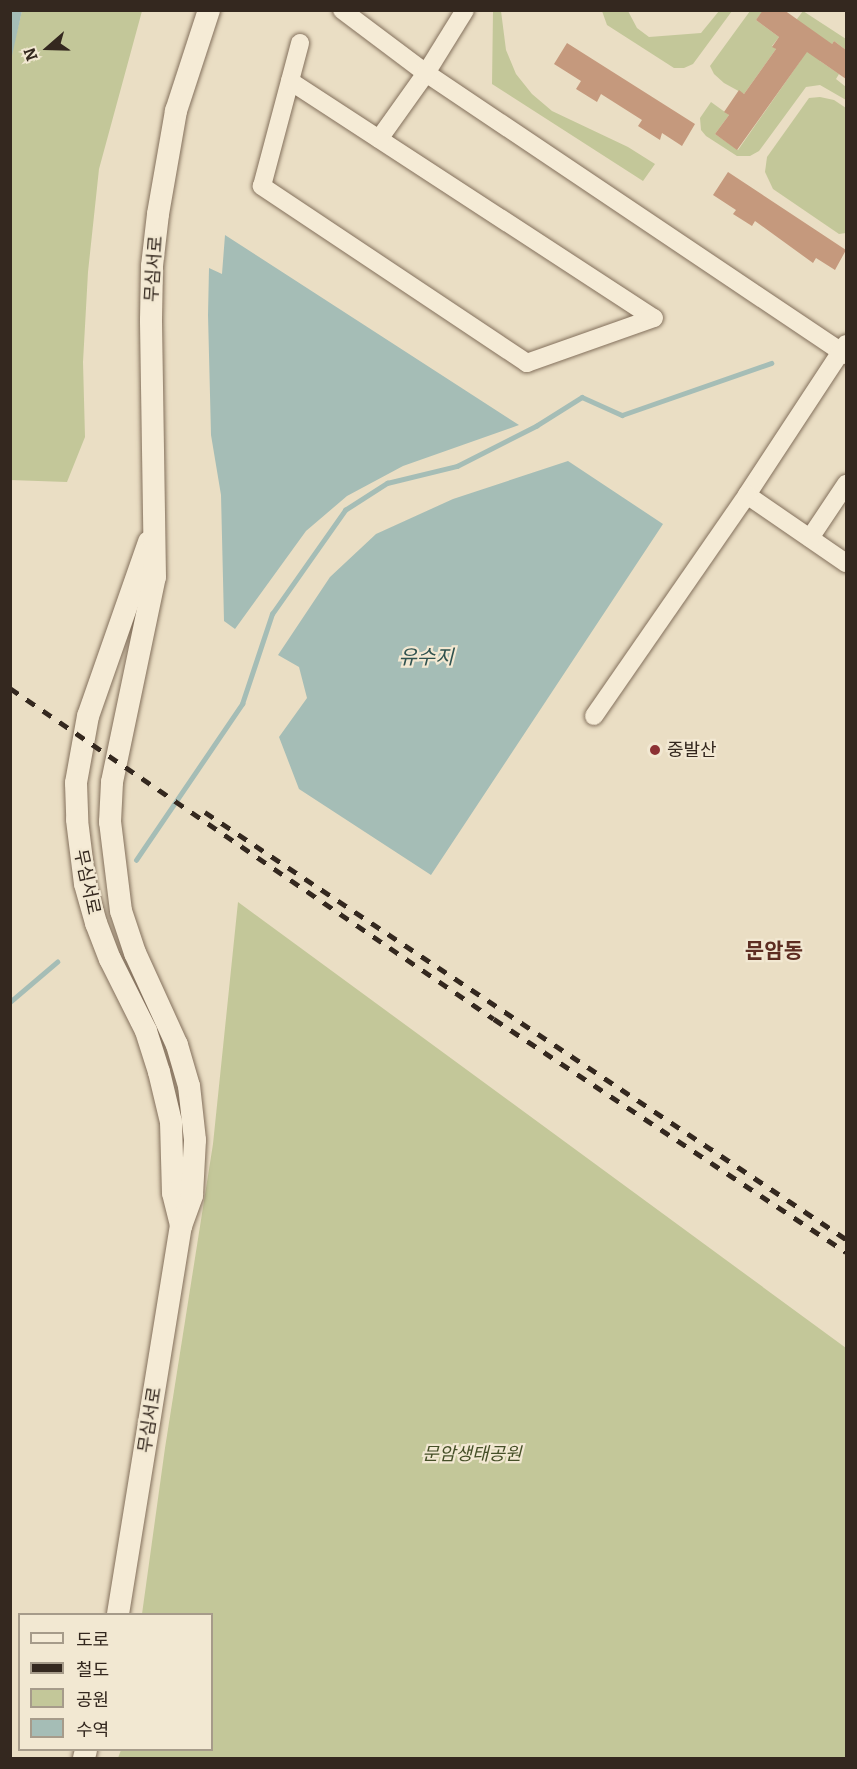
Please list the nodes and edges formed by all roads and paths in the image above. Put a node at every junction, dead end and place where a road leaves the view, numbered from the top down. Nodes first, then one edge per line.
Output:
1 (209, 10) edge
2 (342, 10) edge
3 (465, 10) edge
4 (300, 43) dead end
5 (426, 73) junction
6 (290, 81) junction
7 (379, 139) junction
8 (845, 350) edge
9 (846, 484) edge
10 (747, 495) junction
11 (152, 535) junction
12 (810, 538) junction
13 (846, 563) edge
14 (594, 716) dead end
15 (181, 1226) junction
16 (118, 1613) edge

1 - 11 street, 무심서로
2 - 5 street
3 - 5 street
4 - 6 street
5 - 7 street
5 - 8 street
6 - 7 street
6 - 7 street
8 - 10 street
9 - 12 street
10 - 12 street
10 - 14 street
11 - 15 street, 무심서로
11 - 15 street, 무심서로
12 - 13 street
15 - 16 street, 무심서로

